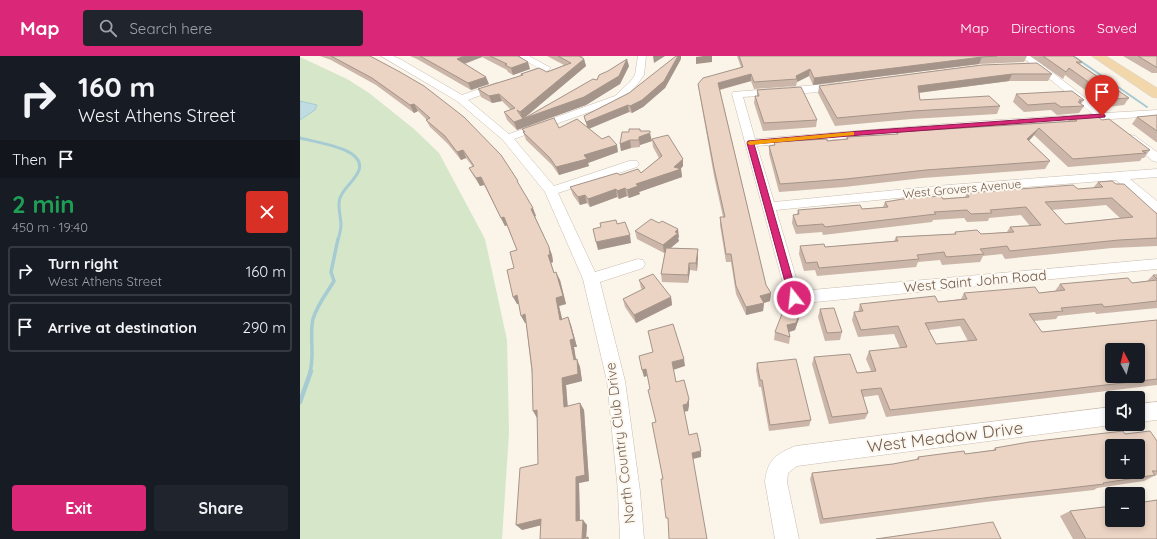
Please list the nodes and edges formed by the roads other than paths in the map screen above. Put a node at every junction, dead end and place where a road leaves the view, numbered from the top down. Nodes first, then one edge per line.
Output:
1 (385, 56) edge
2 (522, 56) edge
3 (642, 56) edge
4 (1098, 56) edge
5 (1023, 61) edge
6 (847, 85) edge
7 (1157, 94) edge
8 (461, 100) junction
9 (1157, 113) edge
10 (1102, 116) junction
11 (507, 138) junction
12 (750, 143) junction
13 (1157, 158) edge
14 (633, 164) dead end
15 (1157, 173) edge
16 (1119, 176) junction
17 (550, 191) junction
18 (768, 207) junction
19 (1157, 208) edge
20 (638, 264) dead end
21 (1157, 264) edge
22 (591, 279) junction
23 (1105, 417) edge
24 (632, 539) edge
25 (787, 539) edge

1 - 8 street, North Country Club Drive
2 - 8 street
3 - 11 street
4 - 7 main road
5 - 10 street
6 - 12 street
8 - 11 street, North Country Club Drive
9 - 10 street
10 - 12 street
10 - 13 street
11 - 17 street, North Country Club Drive
12 - 18 street
14 - 17 street
15 - 16 street, West Grovers Avenue
16 - 18 street, West Grovers Avenue
16 - 19 street
17 - 22 street, North Country Club Drive
18 - 21 street, West Saint John Road
20 - 22 street
22 - 24 street, North Country Club Drive
23 - 25 street, West Meadow Drive

